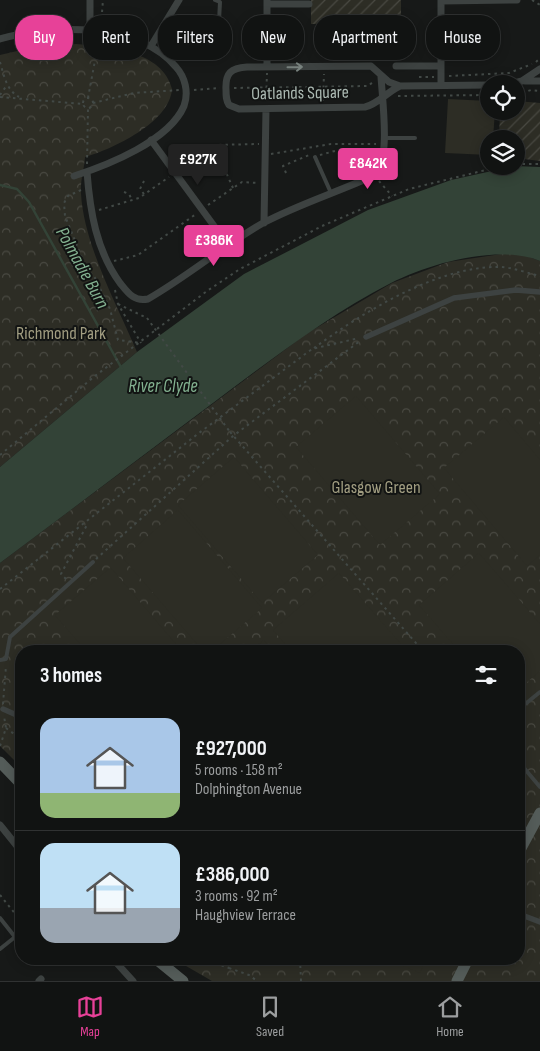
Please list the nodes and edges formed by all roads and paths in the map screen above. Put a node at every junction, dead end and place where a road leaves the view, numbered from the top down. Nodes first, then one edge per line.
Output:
1 (90, 0) edge
2 (103, 0) edge
3 (179, 0) edge
4 (215, 0) edge
5 (441, 0) edge
6 (517, 0) edge
7 (532, 0) edge
8 (267, 2) edge
9 (309, 4) dead end
10 (540, 5) edge
11 (90, 15) edge
12 (102, 15) edge
13 (219, 15) edge
14 (83, 30) edge
15 (0, 39) edge
16 (148, 45) edge
17 (151, 46) junction
18 (540, 58) edge
19 (95, 60) edge
20 (0, 62) edge
21 (324, 66) junction
22 (396, 66) dead end
23 (441, 66) junction
24 (267, 67) junction
25 (540, 69) edge
26 (381, 76) junction
27 (441, 76) junction
28 (415, 77) dead end
29 (525, 79) edge
30 (540, 80) edge
31 (525, 81) edge
32 (7, 84) junction
33 (441, 85) junction
34 (480, 85) edge
35 (368, 86) dead end
36 (400, 86) junction
37 (324, 87) junction
38 (226, 88) junction
39 (266, 88) junction
40 (186, 90) junction
41 (540, 91) edge
42 (525, 92) edge
43 (384, 95) junction
44 (480, 95) edge
45 (0, 96) edge
46 (20, 98) junction
47 (88, 98) junction
48 (93, 103) junction
49 (83, 104) junction
50 (266, 108) junction
51 (323, 108) junction
52 (88, 109) junction
53 (415, 138) dead end
54 (150, 140) junction
55 (383, 141) junction
56 (261, 144) dead end
57 (265, 156) junction
58 (315, 157) dead end
59 (525, 164) edge
60 (540, 164) edge
61 (224, 168) dead end
62 (480, 171) edge
63 (87, 172) junction
64 (175, 173) junction
65 (74, 176) dead end
66 (374, 176) junction
67 (144, 181) dead end
68 (261, 183) dead end
69 (234, 188) junction
70 (88, 189) junction
71 (124, 192) dead end
72 (331, 193) junction
73 (144, 195) junction
74 (392, 196) junction
75 (132, 200) junction
76 (201, 210) junction
77 (91, 212) junction
78 (264, 223) junction
79 (228, 245) junction
80 (108, 263) junction
81 (540, 276) edge
82 (540, 292) edge
83 (366, 336) junction
84 (141, 343) junction
85 (312, 349) junction
86 (233, 436) junction
87 (0, 455) edge
88 (89, 520) junction
89 (93, 562) joint
90 (69, 583) junction
91 (0, 589) edge
92 (418, 645) edge
93 (0, 660) edge
94 (540, 692) edge
95 (525, 704) edge
96 (3, 709) dead end
97 (15, 714) edge
98 (6, 728) dead end
99 (15, 735) edge
100 (0, 762) edge
101 (525, 769) edge
102 (15, 778) edge
103 (540, 788) edge
104 (540, 813) edge
105 (0, 825) edge
106 (525, 841) edge
107 (15, 844) edge
108 (0, 895) edge
109 (15, 913) edge
110 (525, 916) edge
111 (0, 918) edge
112 (540, 922) edge
113 (0, 949) edge
114 (118, 965) edge
115 (164, 965) edge
116 (221, 965) edge
117 (232, 965) edge
118 (300, 965) edge
119 (465, 965) edge
120 (229, 968) junction
121 (133, 981) edge
122 (184, 981) edge
123 (257, 981) edge
124 (301, 981) edge
125 (457, 981) edge

1 - 11 street
2 - 12 path
3 - 17 street
4 - 13 lane
5 - 6 street
5 - 23 street
7 - 10 path
8 - 9 street
8 - 24 street
14 - 15 street
16 - 17 street
17 - 40 street
18 - 27 path
19 - 47 path
20 - 32 path
24 -> 21 street, Oatlands Square
21 - 26 street, Oatlands Square
21 - 37 path
22 - 23 street
23 - 27 street
24 - 38 street, Oatlands Square
24 - 39 path
25 - 29 street
26 - 36 street, Oatlands Square
26 - 43 street
27 - 28 path
27 - 33 street
30 - 31 street
32 - 45 path
32 - 46 path
33 - 34 street
33 - 36 street
35 - 37 path
36 - 43 street, Oatlands Square
37 - 39 path
37 - 51 path
38 - 39 path
38 - 40 path
38 - 50 street, Oatlands Square
39 - 50 path
40 - 48 path
40 - 54 street
41 - 42 path
43 - 44 path
43 - 51 street, Oatlands Square
43 - 55 street
45 - 46 path
46 - 49 path
47 - 48 path
47 - 49 path
48 - 52 path
49 - 52 path
50 - 51 street, Oatlands Square
50 - 57 street
52 - 63 path
53 - 55 lane
54 - 63 street
54 - 64 street
55 - 57 path
55 - 66 street
56 - 64 path
57 - 78 street
58 - 72 lane
59 - 60 path
61 - 69 path
62 - 74 path
63 - 65 street
63 - 70 street
64 - 73 path
64 - 76 street
66 - 72 street
66 - 74 path
67 - 73 path
68 - 69 path
69 - 76 path
70 - 77 street
70 - 84 path
71 - 75 path
72 - 78 street
73 - 75 path
74 - 84 path
75 - 77 path
76 - 79 street
76 - 80 path
77 - 80 street
78 - 79 street
79 - 80 street
81 - 85 path
82 - 83 street
83 - 85 path
83 - 86 path
84 - 86 path, bridge
84 - 87 path
85 - 88 path
86 - 89 path
86 - 92 path
88 - 90 path
88 - 91 path
89 - 90 lane
90 - 93 lane
94 - 95 lane
96 - 97 street
98 - 99 path
100 - 102 main road
101 - 103 lane
104 - 106 main road
105 - 107 street
108 - 109 path
110 - 112 street
111 - 113 lane
114 - 121 street
115 - 122 main road
116 - 120 path
117 - 120 path
118 - 124 path
119 - 125 main road
120 - 123 path

